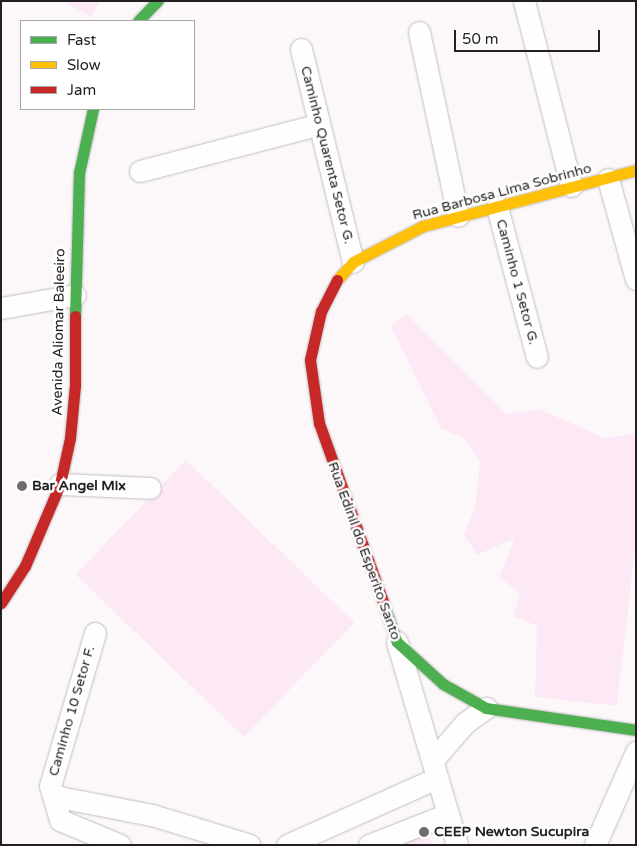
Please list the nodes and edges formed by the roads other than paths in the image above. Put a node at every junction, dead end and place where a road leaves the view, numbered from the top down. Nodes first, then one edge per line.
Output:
1 (157, 1) edge
2 (524, 1) edge
3 (139, 20) edge
4 (419, 32) dead end
5 (302, 49) dead end
6 (93, 110) edge
7 (317, 124) junction
8 (636, 170) edge
9 (140, 171) dead end
10 (608, 178) junction
11 (571, 186) junction
12 (497, 206) junction
13 (458, 216) junction
14 (353, 262) junction
15 (636, 279) edge
16 (75, 295) junction
17 (1, 308) edge
18 (537, 357) dead end
19 (60, 484) junction
20 (150, 488) dead end
21 (1, 603) edge
22 (95, 632) dead end
23 (397, 642) junction
24 (486, 708) junction
25 (636, 730) edge
26 (636, 752) edge
27 (435, 769) junction
28 (52, 792) junction
29 (448, 814) junction
30 (120, 845) edge
31 (250, 845) edge
32 (287, 845) edge
33 (369, 845) edge
34 (457, 845) edge
35 (595, 845) edge

1 - 3 street
2 - 11 street
4 - 13 street
5 - 7 street, Caminho Quarenta Setor G.
6 - 16 street, Avenida Aliomar Baleeiro
7 - 9 street
7 - 14 street, Caminho Quarenta Setor G.
8 - 10 street, Rua Barbosa Lima Sobrinho
10 - 11 street, Rua Barbosa Lima Sobrinho
10 - 15 street
11 - 12 street, Rua Barbosa Lima Sobrinho
12 - 13 street, Rua Barbosa Lima Sobrinho
12 - 18 street, Caminho 1 Setor G.
13 - 14 street, Rua Barbosa Lima Sobrinho
14 - 23 street, Rua Edinil do Esperito Santo
16 - 17 street
16 - 19 street, Avenida Aliomar Baleeiro
19 - 20 street
19 - 21 street, Avenida Aliomar Baleeiro
22 - 28 street, Caminho 10 Setor F.
23 - 24 street
23 - 27 street, Rua Edinil do Esperito Santo
24 - 25 street
24 - 27 street
26 - 35 street
27 - 29 street, Rua Edinil do Esperito Santo
27 - 32 street
28 - 30 street
28 - 31 street, Caminho 10 Setor F.
29 - 33 street
29 - 34 street, Rua Edinil do Esperito Santo

